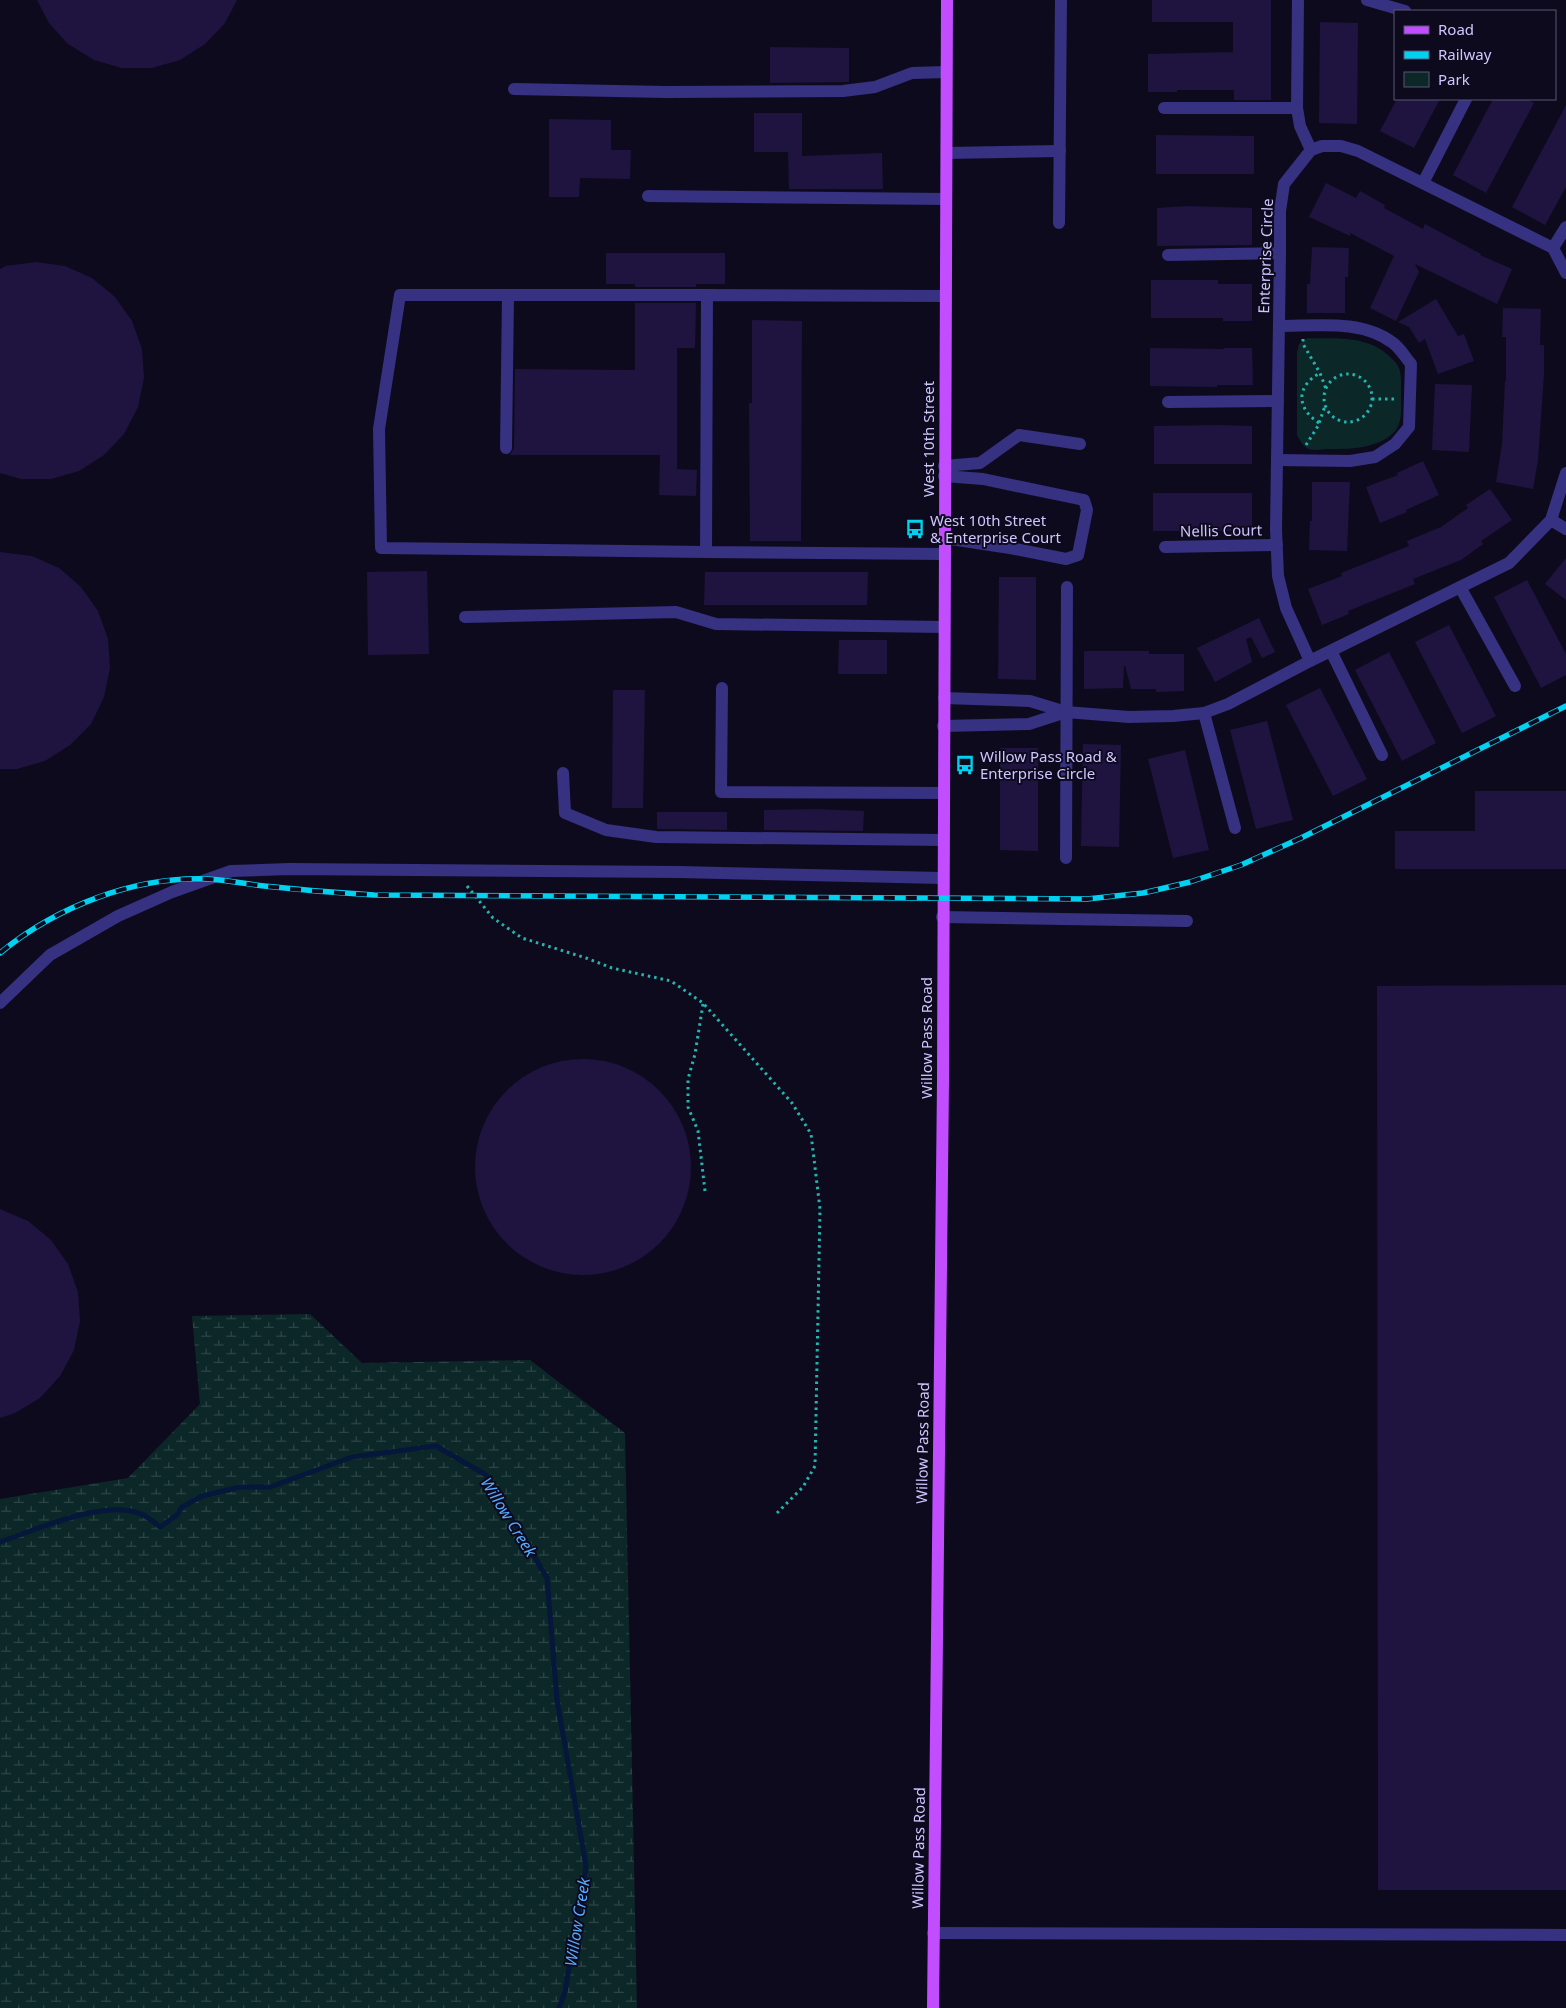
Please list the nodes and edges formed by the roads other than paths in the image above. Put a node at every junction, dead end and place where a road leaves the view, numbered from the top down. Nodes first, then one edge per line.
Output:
1 (947, 0) edge
2 (1061, 0) edge
3 (1298, 0) edge
4 (1367, 0) edge
5 (1402, 10) edge
6 (946, 72) junction
7 (514, 89) dead end
8 (1466, 100) edge
9 (1164, 108) dead end
10 (1297, 108) junction
11 (1311, 150) junction
12 (1060, 151) junction
13 (947, 154) junction
14 (1424, 183) junction
15 (648, 196) dead end
16 (946, 199) junction
17 (1059, 223) dead end
18 (1566, 227) edge
19 (1553, 248) junction
20 (1280, 253) junction
21 (1168, 254) dead end
22 (1566, 273) edge
23 (508, 295) junction
24 (707, 295) junction
25 (945, 296) junction
26 (1279, 326) junction
27 (1278, 401) junction
28 (1168, 402) dead end
29 (1080, 444) dead end
30 (506, 448) dead end
31 (1277, 460) junction
32 (944, 471) junction
33 (1566, 474) edge
34 (1551, 520) junction
35 (1566, 530) edge
36 (944, 538) junction
37 (1277, 545) junction
38 (1165, 547) dead end
39 (706, 552) junction
40 (944, 554) junction
41 (1067, 587) dead end
42 (1460, 587) junction
43 (465, 617) dead end
44 (944, 627) junction
45 (1331, 651) junction
46 (1310, 661) junction
47 (1515, 686) dead end
48 (722, 688) dead end
49 (944, 698) junction
50 (1066, 712) junction
51 (1204, 713) junction
52 (943, 726) junction
53 (1382, 755) dead end
54 (563, 773) dead end
55 (943, 793) junction
56 (1235, 828) dead end
57 (943, 840) junction
58 (1066, 858) dead end
59 (942, 878) junction
60 (942, 917) junction
61 (1187, 921) dead end
62 (0, 1003) edge
63 (933, 1933) junction
64 (1566, 1935) edge
65 (933, 2008) edge

1 - 6 main road, West 10th Street
2 - 12 street
3 - 10 street
4 - 5 street
6 - 7 street
6 - 13 main road, West 10th Street
8 - 14 street
9 - 10 street
10 - 11 street
11 - 14 street
11 - 20 street, Enterprise Circle
12 - 13 street
12 - 17 street
13 - 16 main road, West 10th Street
14 - 19 street
15 - 16 street
16 - 25 main road, West 10th Street
18 - 19 street
19 - 22 street
20 - 21 street
20 - 26 street, Enterprise Circle
23 - 24 street
23 - 30 street
23 - 39 street
24 - 25 street
24 - 39 street
25 - 32 main road, West 10th Street
26 - 27 street, Enterprise Circle
26 - 31 street
27 - 28 street
27 - 31 street, Enterprise Circle
29 - 32 street
31 - 37 street, Enterprise Circle
32 - 36 main road, West 10th Street
32 - 36 street
33 - 34 street
34 - 35 street
34 - 42 street
36 - 40 main road, West 10th Street
37 - 38 street, Nellis Court
37 - 46 street, Enterprise Circle
39 - 40 street
40 - 44 main road, West 10th Street
41 - 50 street
42 - 45 street
42 - 47 street
43 - 44 street
44 - 49 main road, West 10th Street
45 - 46 street
45 - 53 street
46 - 51 street
48 - 55 street
49 - 50 street
49 - 52 main road, West 10th Street
50 - 51 street
50 - 52 street
50 - 58 street
51 - 56 street
52 - 55 main road, West 10th Street
54 - 57 street
55 - 57 main road, West 10th Street
57 - 59 main road, West 10th Street
59 - 60 main road, Willow Pass Road
59 - 62 street
60 - 61 street
60 - 63 main road, Willow Pass Road
63 - 64 street
63 - 65 main road, Willow Pass Road

